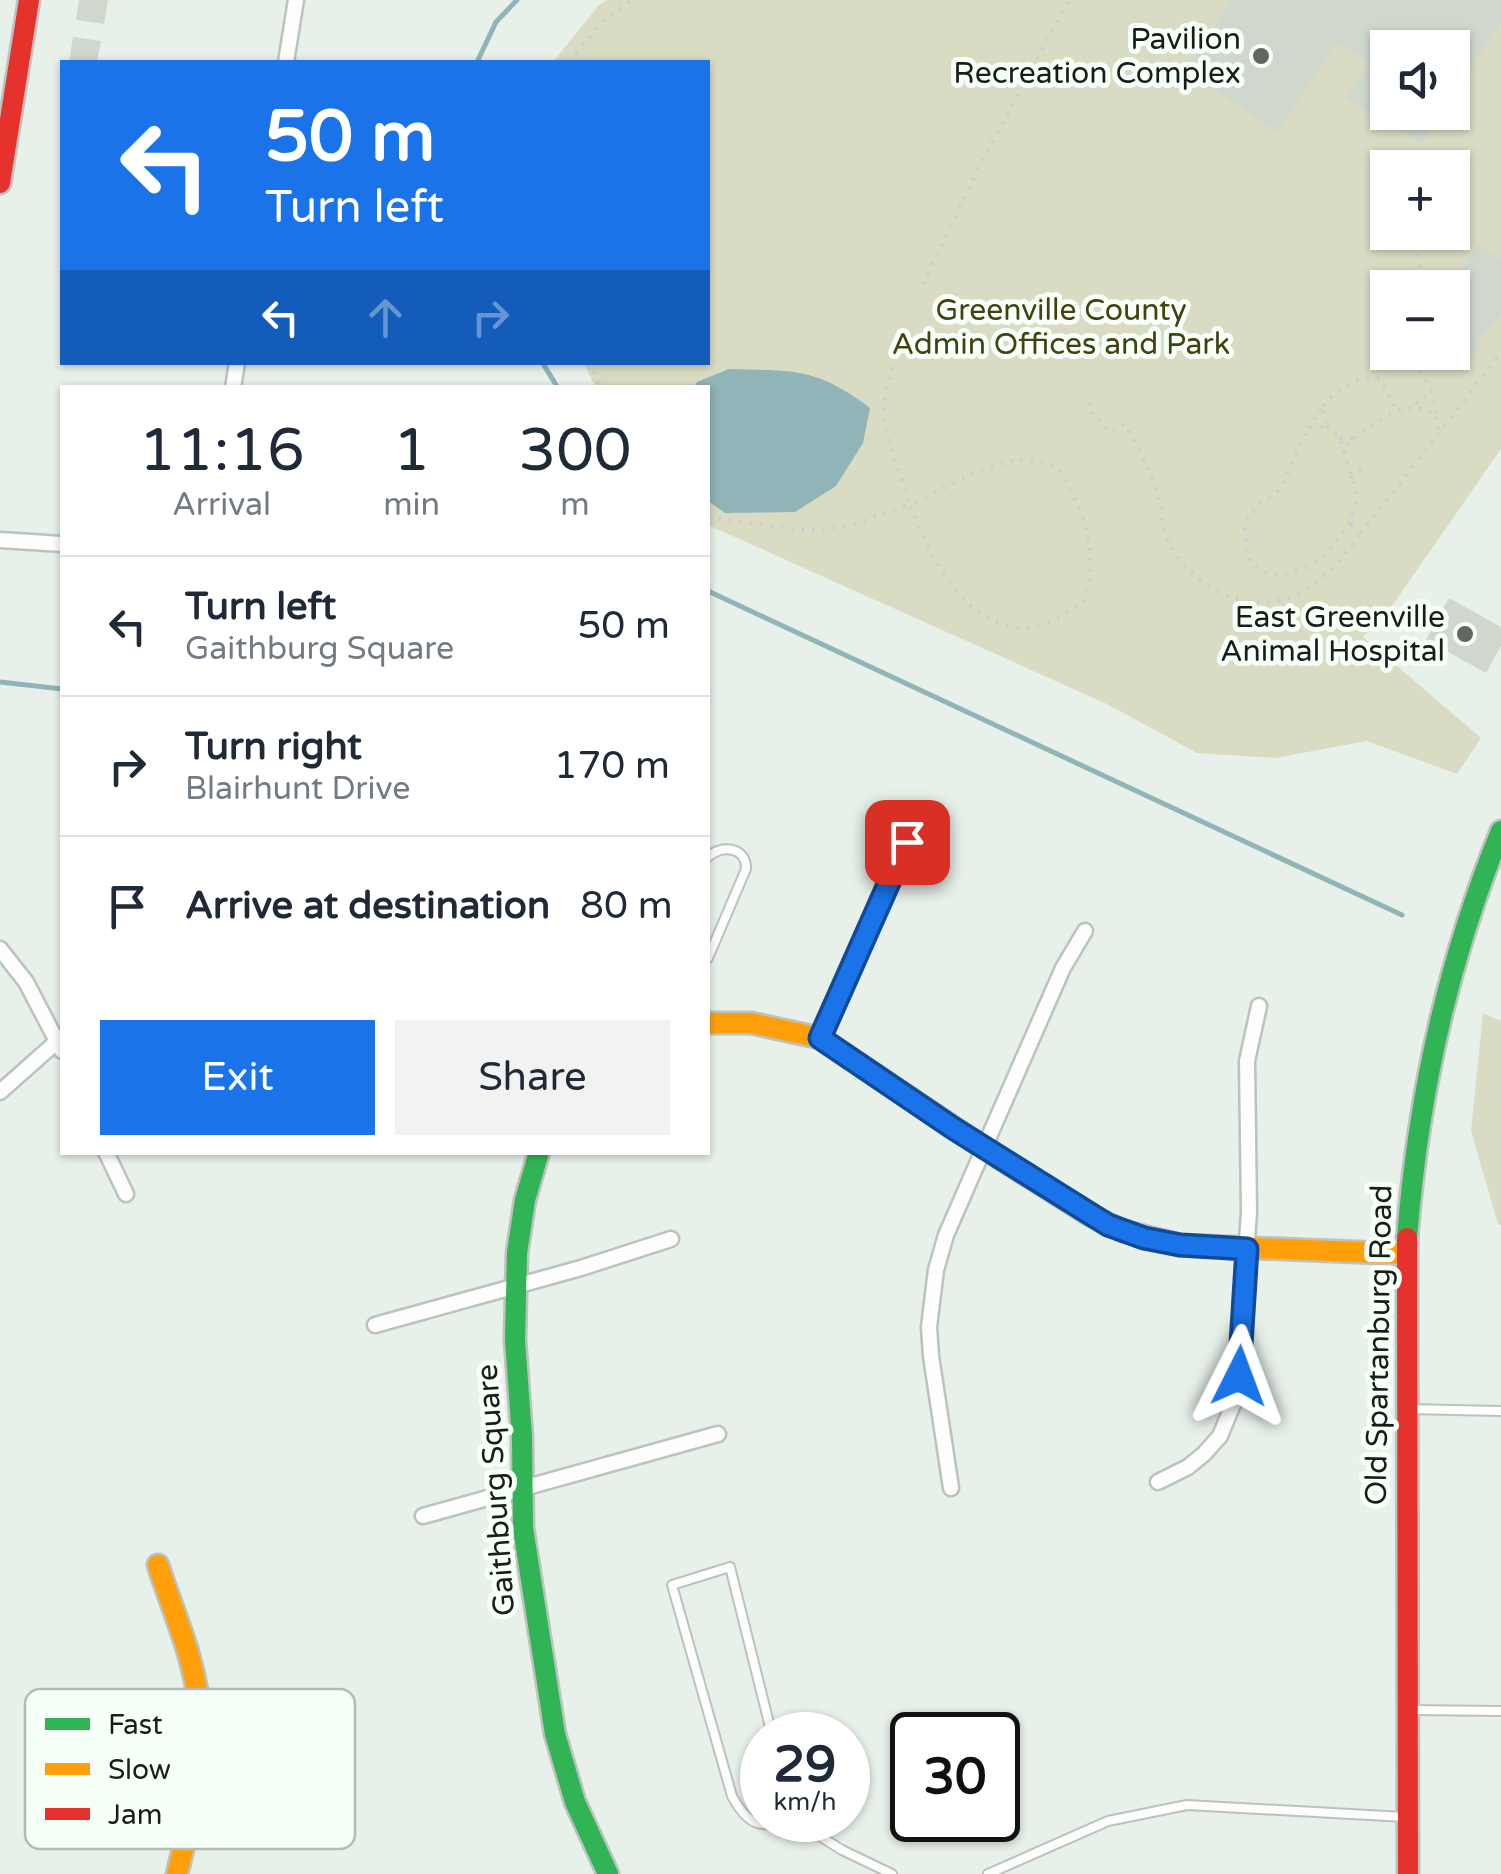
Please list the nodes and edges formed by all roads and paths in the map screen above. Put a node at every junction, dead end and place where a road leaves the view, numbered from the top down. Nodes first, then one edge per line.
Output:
1 (29, 0) edge
2 (296, 0) edge
3 (633, 0) edge
4 (1069, 0) edge
5 (286, 60) edge
6 (571, 60) edge
7 (0, 182) edge
8 (923, 284) dead end
9 (1501, 353) edge
10 (896, 360) dead end
11 (1420, 370) edge
12 (1431, 390) junction
13 (1090, 403) dead end
14 (1415, 405) junction
15 (1323, 406) junction
16 (1396, 410) junction
17 (1436, 414) junction
18 (1327, 426) junction
19 (1308, 428) junction
20 (1439, 433) junction
21 (1340, 438) junction
22 (1354, 438) junction
23 (1342, 452) junction
24 (1361, 470) dead end
25 (1352, 478) junction
26 (910, 504) junction
27 (710, 517) edge
28 (1349, 524) junction
29 (1362, 532) junction
30 (0, 540) edge
31 (60, 544) edge
32 (1501, 831) edge
33 (907, 842) dead end
34 (710, 856) edge
35 (1085, 931) dead end
36 (0, 949) edge
37 (710, 953) edge
38 (1259, 1006) dead end
39 (710, 1022) edge
40 (820, 1038) junction
41 (60, 1040) edge
42 (60, 1043) edge
43 (0, 1092) edge
44 (984, 1148) junction
45 (107, 1155) edge
46 (538, 1155) edge
47 (126, 1194) dead end
48 (671, 1238) dead end
49 (1247, 1249) junction
50 (1406, 1254) junction
51 (516, 1286) junction
52 (375, 1325) dead end
53 (1407, 1410) junction
54 (1501, 1411) edge
55 (718, 1434) dead end
56 (1158, 1482) dead end
57 (523, 1487) junction
58 (951, 1488) dead end
59 (424, 1516) dead end
60 (158, 1565) dead end
61 (195, 1689) edge
62 (1408, 1710) junction
63 (766, 1712) edge
64 (1501, 1712) edge
65 (740, 1812) edge
66 (1409, 1817) junction
67 (829, 1842) edge
68 (183, 1849) edge
69 (177, 1874) edge
70 (608, 1874) edge
71 (892, 1874) edge
72 (988, 1874) edge
73 (1408, 1874) edge

1 - 7 street
2 - 5 street
3 - 6 path
4 - 8 path
9 - 20 path
10 - 26 path
11 - 12 path
12 - 14 path
12 - 17 path
13 - 29 path
14 - 16 path
14 - 17 path
15 - 16 path
15 - 18 path
15 - 19 path
16 - 22 path
17 - 20 path
18 - 19 path
18 - 21 path
19 - 28 path
20 - 29 path
21 - 22 path
21 - 23 path
22 - 23 path
23 - 25 path
24 - 25 path
25 - 28 path
26 - 26 path
26 - 27 path
28 - 29 path
30 - 31 street
32 - 50 street, Old Spartanburg Road
33 - 40 street
34 - 37 lane
35 - 44 street
36 - 41 street
38 - 49 street
39 - 40 street
40 - 44 street
42 - 43 street
44 - 49 street
44 - 58 street
45 - 47 street
46 - 51 street, Gaithburg Square
48 - 51 street
49 - 50 street
49 - 56 street
50 - 53 street, Old Spartanburg Road
51 - 52 street
51 - 57 street, Gaithburg Square
53 - 54 lane
53 - 62 street, Old Spartanburg Road
55 - 57 street
57 - 59 street
57 - 70 street, Gaithburg Square
60 - 61 street
62 - 64 lane
62 - 66 street, Old Spartanburg Road
63 - 65 lane
66 - 72 lane
66 - 73 street, Old Spartanburg Road
67 - 71 lane
68 - 69 street

